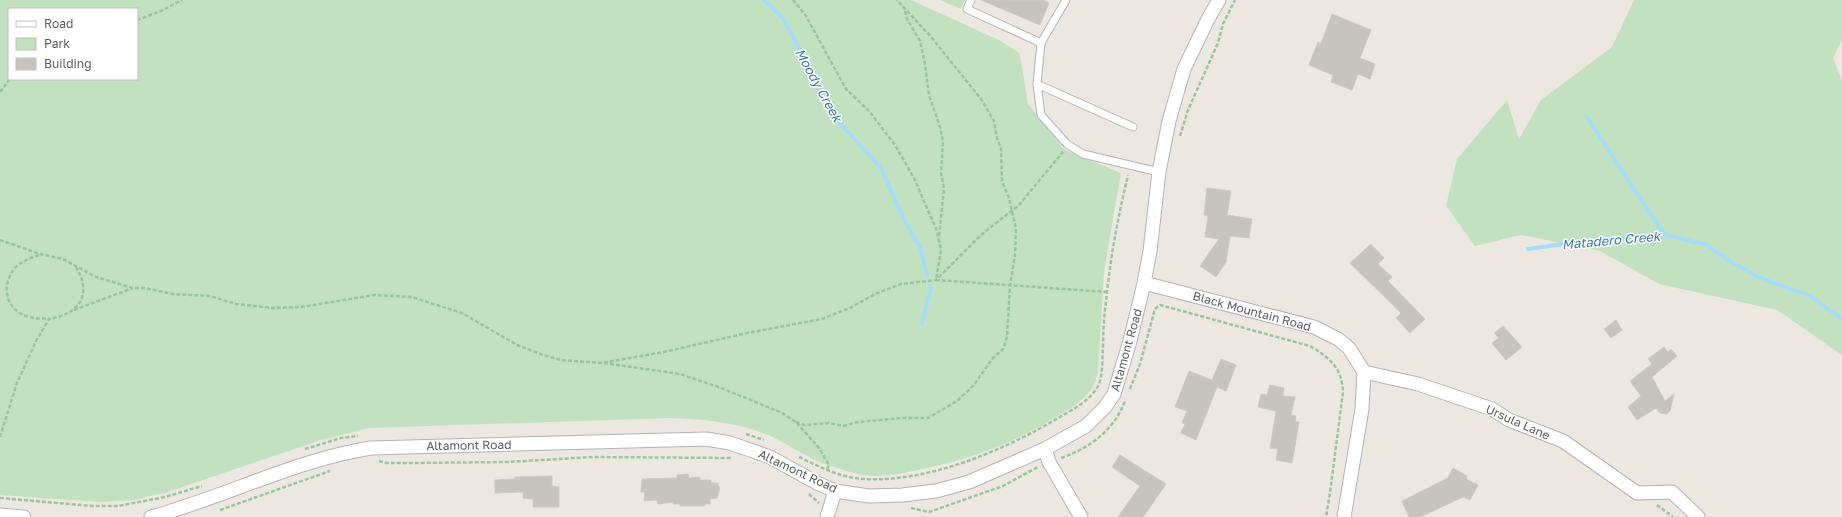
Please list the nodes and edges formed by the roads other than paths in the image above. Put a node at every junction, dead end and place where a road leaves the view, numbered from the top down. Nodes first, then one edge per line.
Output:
1 (971, 0) edge
2 (1066, 0) edge
3 (1219, 0) edge
4 (1041, 43) junction
5 (1037, 84) junction
6 (1133, 127) dead end
7 (1159, 172) junction
8 (1144, 283) junction
9 (1364, 372) junction
10 (1045, 449) junction
11 (835, 491) junction
12 (829, 511) edge
13 (0, 515) edge
14 (24, 517) edge
15 (151, 517) edge
16 (1081, 517) edge
17 (1344, 517) edge
18 (1698, 517) edge

1 - 4 lane
2 - 4 lane
3 - 7 street, Altamont Road
4 - 5 lane
5 - 6 lane
5 - 7 lane
7 - 8 street, Altamont Road
8 - 9 street, Black Mountain Road
8 - 10 street, Altamont Road
9 - 17 street
9 - 18 street, Ursula Lane
10 - 11 street, Altamont Road
10 - 16 street
11 - 12 street
11 - 15 street, Altamont Road
13 - 14 street

